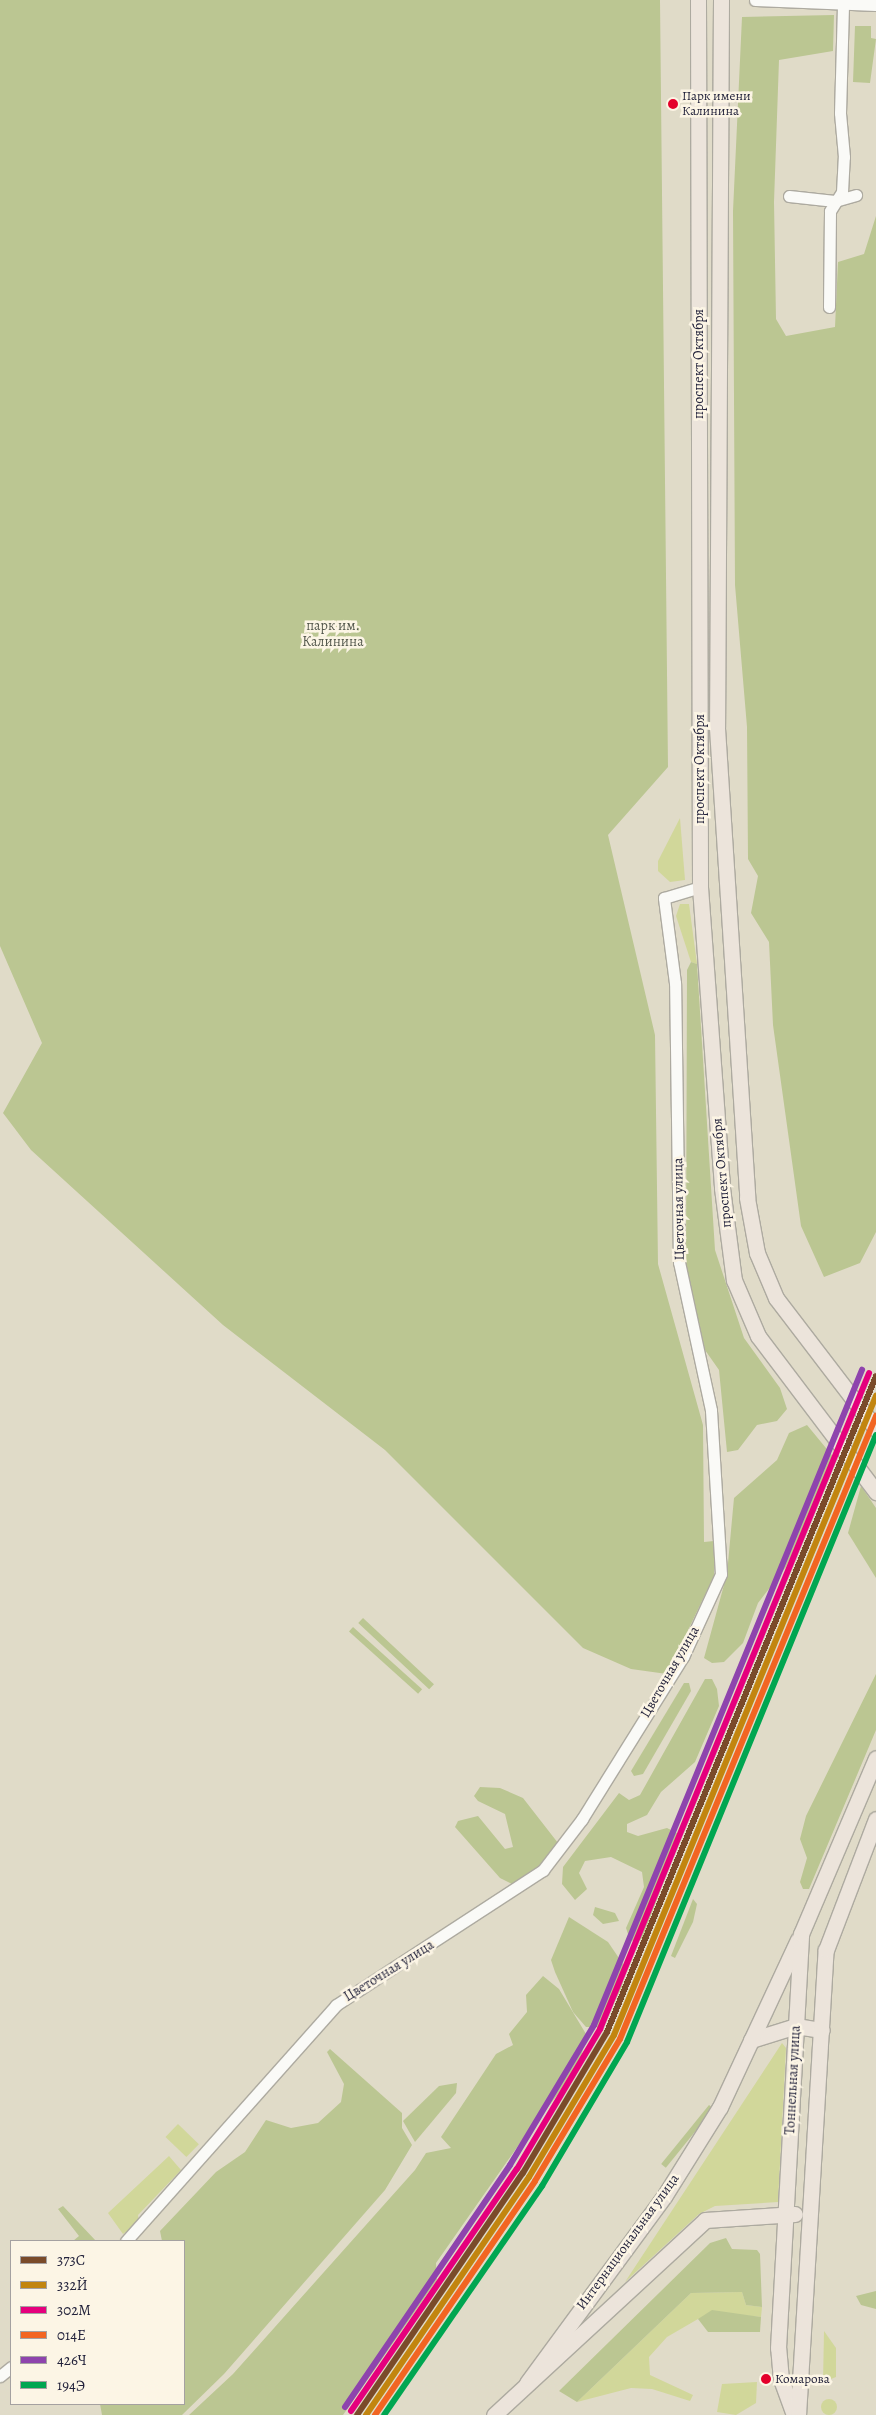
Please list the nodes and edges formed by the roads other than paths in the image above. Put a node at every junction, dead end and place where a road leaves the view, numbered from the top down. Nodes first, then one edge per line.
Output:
1 (698, 0) edge
2 (721, 0) edge
3 (754, 0) edge
4 (843, 4) junction
5 (876, 5) edge
6 (856, 195) dead end
7 (789, 196) dead end
8 (835, 201) junction
9 (829, 307) dead end
10 (700, 887) junction
11 (876, 1429) edge
12 (876, 1492) edge
13 (876, 1758) edge
14 (876, 1819) edge
15 (801, 1934) junction
16 (796, 2026) junction
17 (822, 2030) junction
18 (751, 2040) junction
19 (787, 2214) junction
20 (809, 2214) junction
21 (127, 2240) edge
22 (10, 2368) edge
23 (0, 2376) edge
24 (527, 2382) junction
25 (494, 2415) edge
26 (794, 2415) edge
27 (798, 2415) edge

1 - 10 main road, проспект Октября
2 - 11 main road, проспект Октября
3 - 4 street
4 - 5 street
4 - 8 street
6 - 8 street
7 - 8 street
8 - 9 street
10 - 12 main road, проспект Октября
10 - 21 street, Цветочная улица
13 - 15 main road, Тоннельная улица
14 - 17 main road, Тоннельная улица
15 - 16 main road, Тоннельная улица
15 - 18 main road, Интернациональная улица
16 - 17 main road
16 - 18 main road
16 - 19 main road, Тоннельная улица
17 - 20 main road, Тоннельная улица
18 - 24 main road, Интернациональная улица
19 - 20 main road, Интернациональная улица
19 - 24 main road, Интернациональная улица
19 - 26 main road, Тоннельная улица
20 - 27 main road, Тоннельная улица
22 - 23 street
24 - 25 main road, Интернациональная улица

